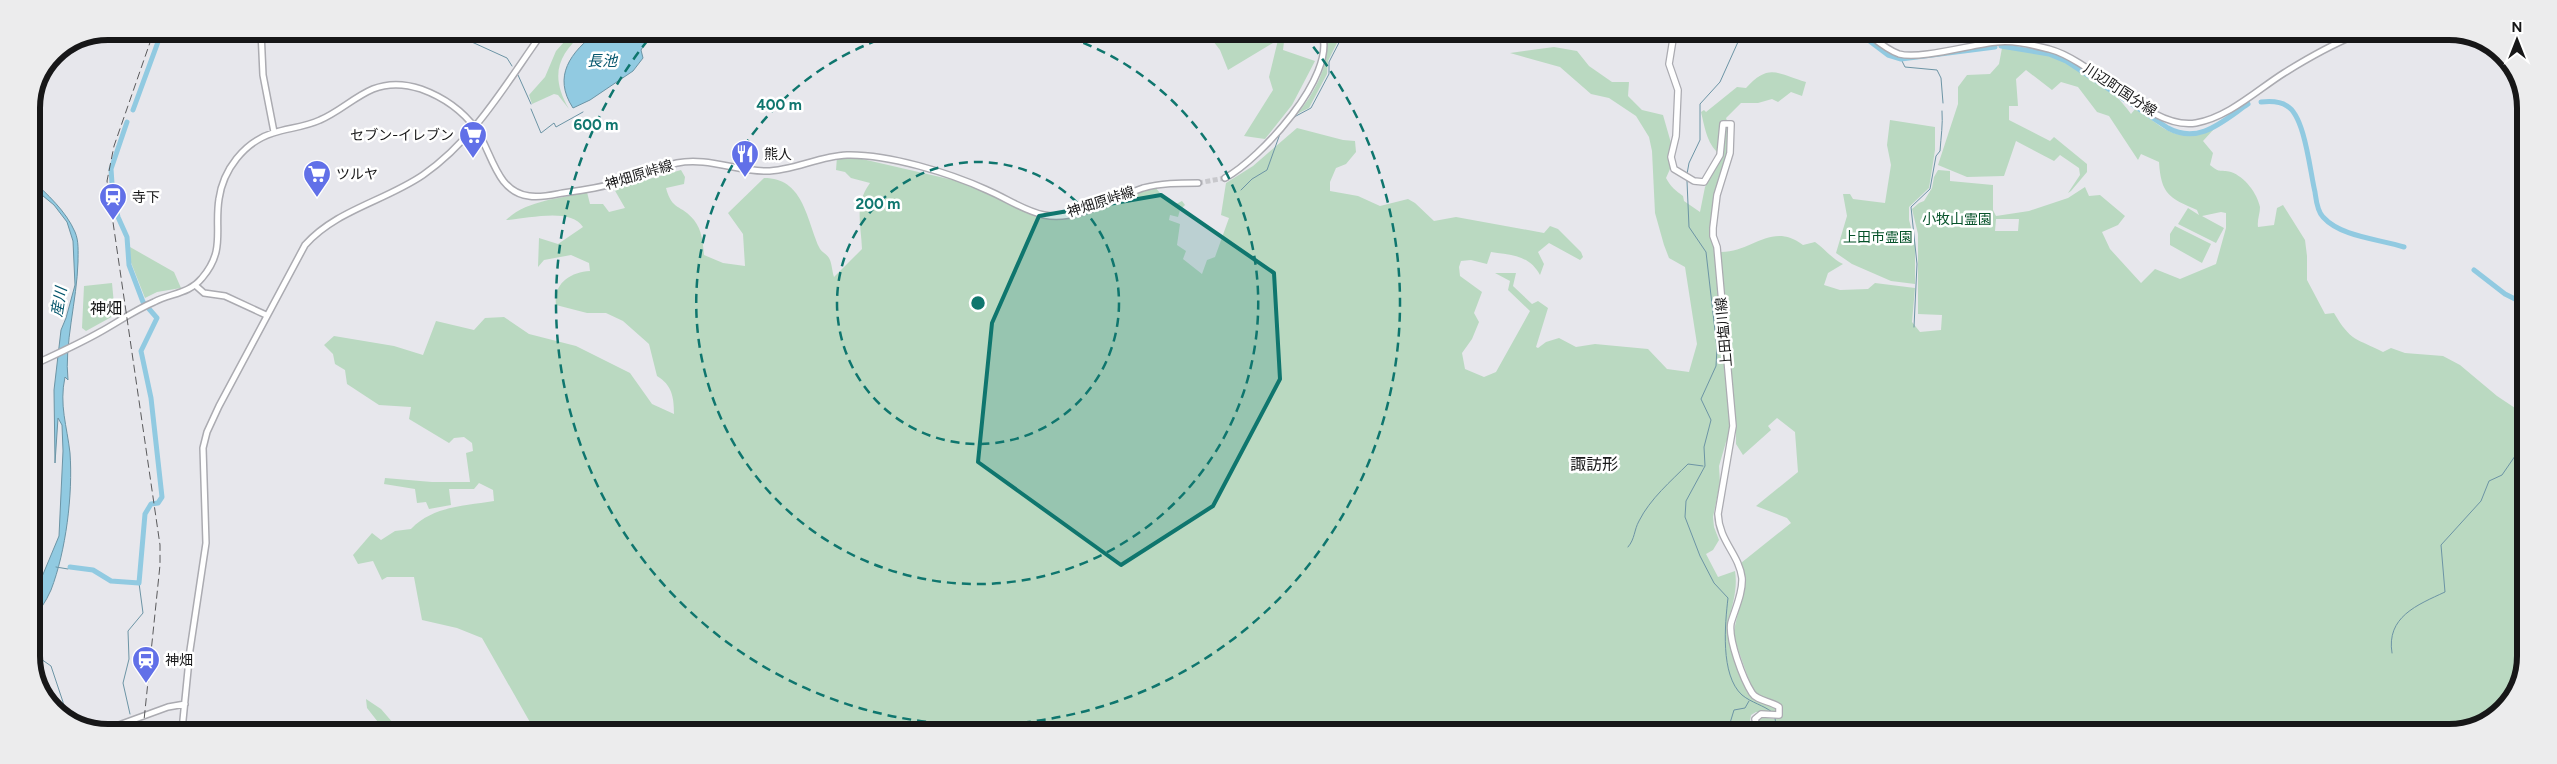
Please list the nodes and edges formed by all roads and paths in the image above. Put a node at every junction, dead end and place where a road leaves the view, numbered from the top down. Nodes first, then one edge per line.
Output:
1 (261, 40) edge
2 (537, 40) edge
3 (1324, 40) edge
4 (1673, 40) edge
5 (1877, 40) edge
6 (2346, 40) edge
7 (474, 128) junction
8 (274, 132) junction
9 (1225, 178) tunnel mouth
10 (1198, 183) tunnel mouth
11 (195, 286) junction
12 (266, 315) junction
13 (40, 362) edge
14 (185, 704) junction
15 (121, 724) edge
16 (183, 724) edge
17 (1756, 724) edge

1 - 8 street
2 - 7 street
3 - 9 street
4 - 17 main road, 上田塩川線
5 - 6 street, 川辺町国分線
7 - 8 street, 神畑原峠線
7 - 10 street, 神畑原峠線
7 - 12 street
8 - 11 street
11 - 12 street
11 - 13 street
12 - 14 street
14 - 15 street
14 - 16 street

